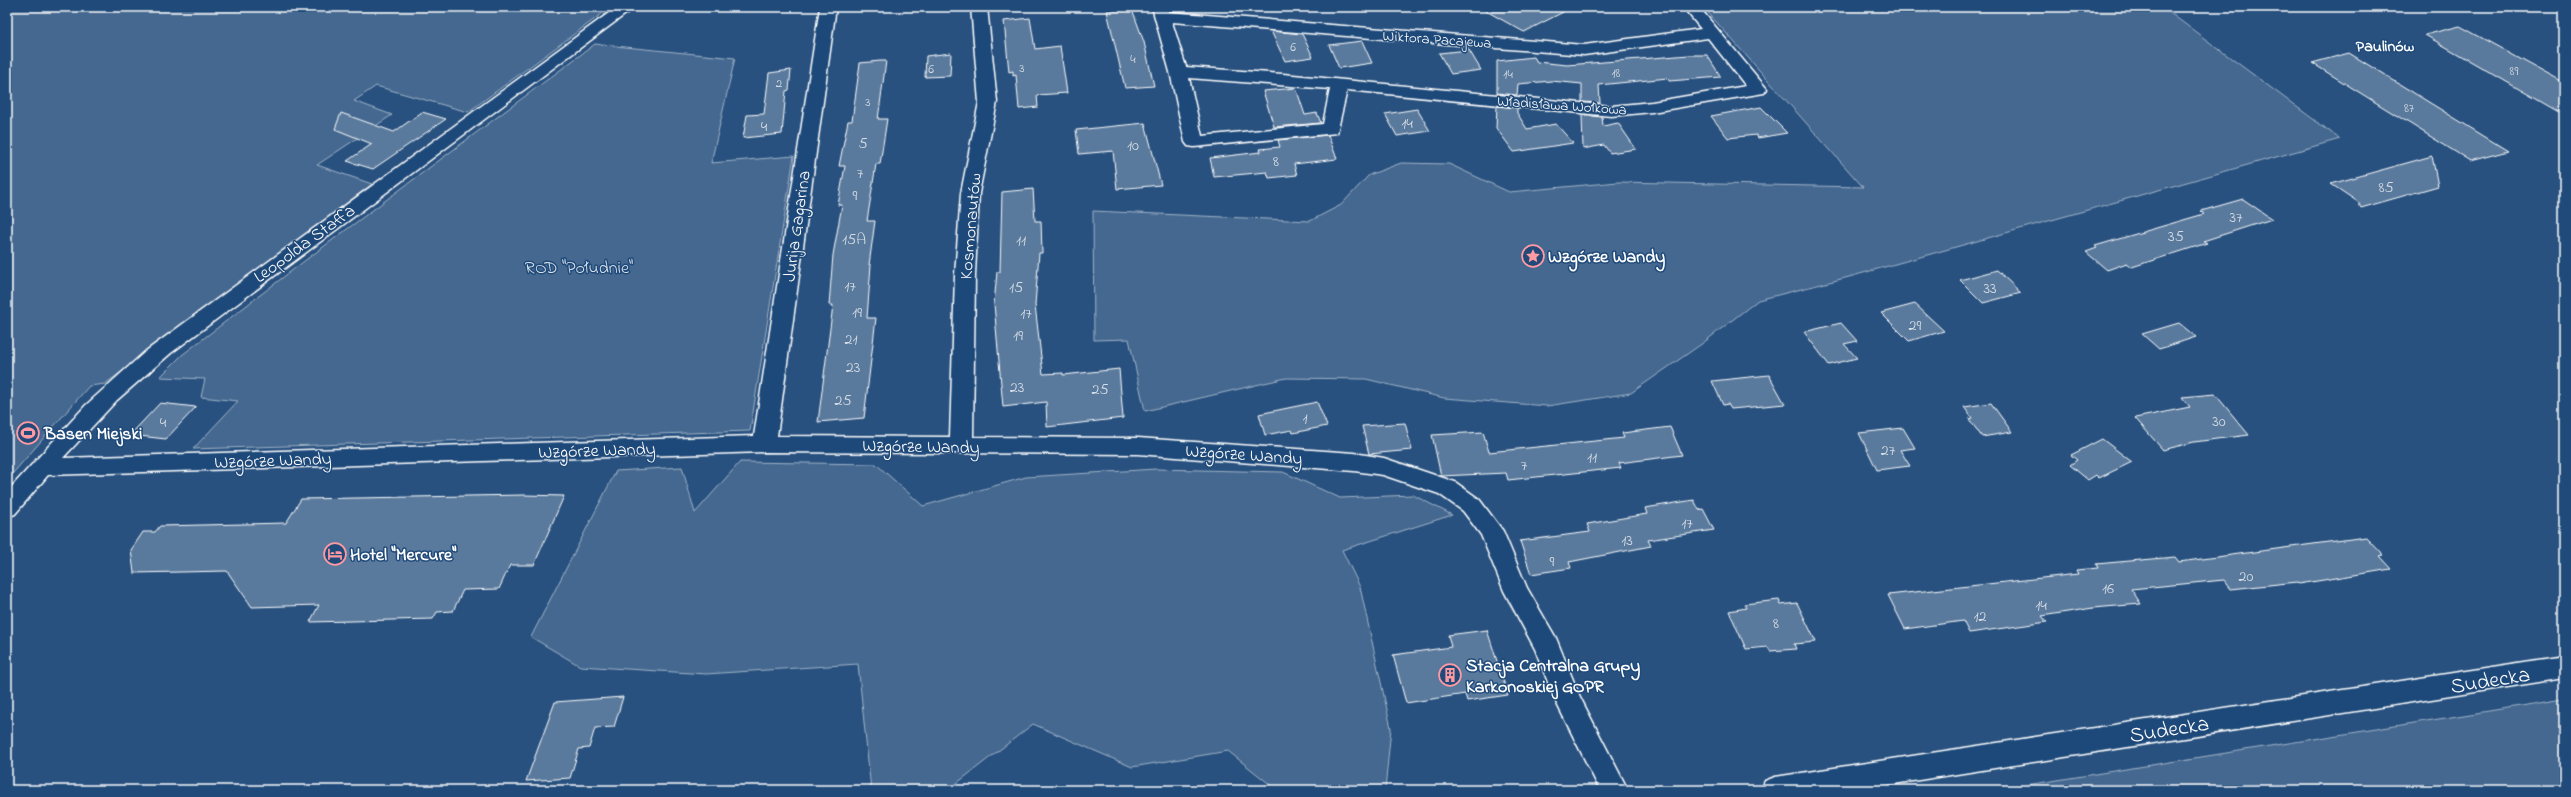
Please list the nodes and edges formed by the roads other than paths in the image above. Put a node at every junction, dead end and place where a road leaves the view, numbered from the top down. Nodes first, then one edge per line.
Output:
1 (627, 7) edge
2 (828, 7) edge
3 (979, 7) edge
4 (1691, 7) edge
5 (1161, 11) edge
6 (1710, 33) junction
7 (1179, 72) junction
8 (1339, 85) junction
9 (764, 444) junction
10 (961, 446) junction
11 (41, 467) junction
12 (7, 508) edge
13 (2564, 667) edge
14 (1614, 790) edge
15 (1775, 790) edge

1 - 11 street, Leopolda Staffa
2 - 9 street, Jurija Gagarina
3 - 10 street, Kosmonautów
4 - 6 street
5 - 6 street, Wiktora Pacajewa
5 - 7 street
6 - 8 street, Władisława Wołkowa
7 - 8 street, Władisława Wołkowa
7 - 8 street
9 - 10 street, Wzgórze Wandy
9 - 11 street, Wzgórze Wandy
10 - 14 street, Wzgórze Wandy
11 - 12 street, Leopolda Staffa
13 - 15 street, Sudecka

